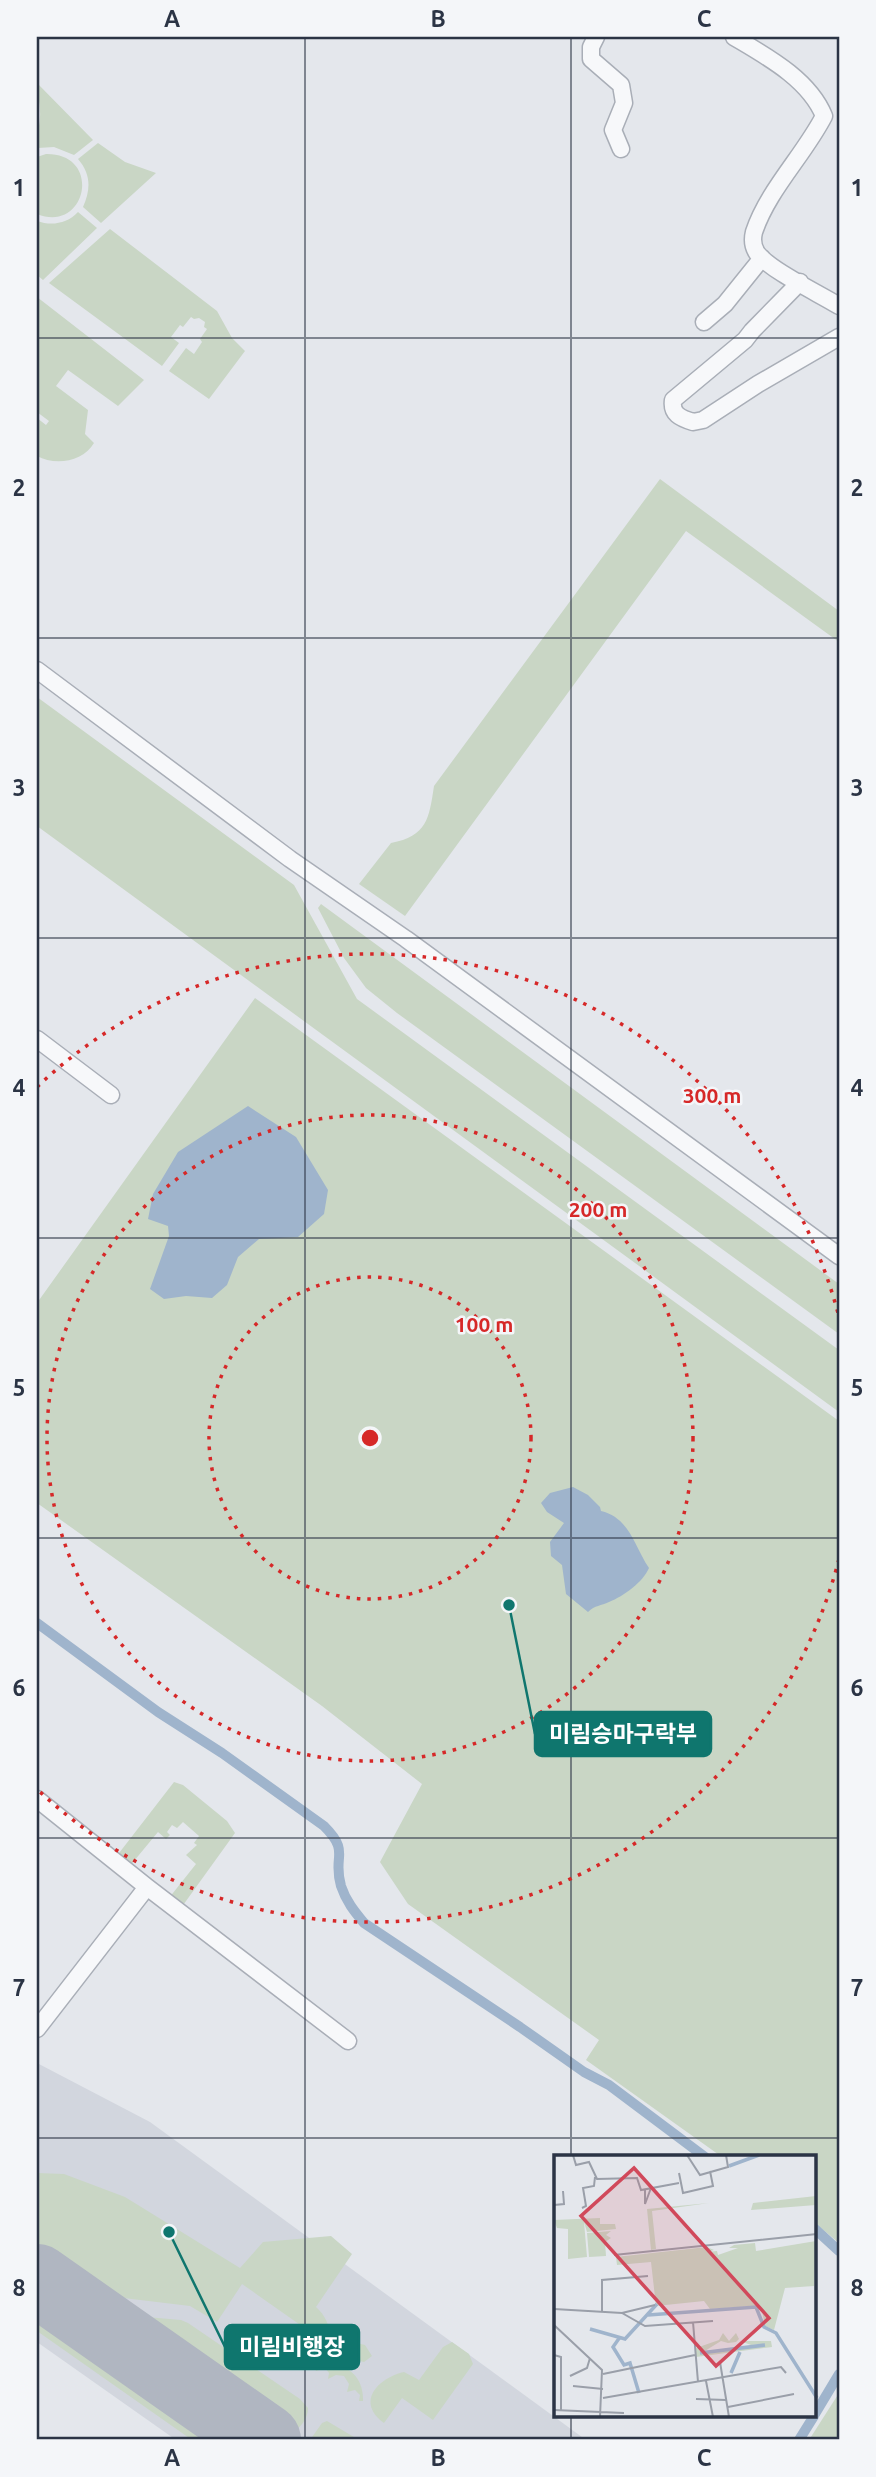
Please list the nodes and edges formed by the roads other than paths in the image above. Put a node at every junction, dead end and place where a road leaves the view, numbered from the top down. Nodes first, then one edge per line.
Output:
1 (596, 37) edge
2 (734, 37) edge
3 (621, 149) dead end
4 (762, 258) junction
5 (800, 282) junction
6 (839, 306) edge
7 (704, 322) dead end
8 (839, 337) edge
9 (37, 670) edge
10 (37, 1039) edge
11 (111, 1096) dead end
12 (839, 1256) edge
13 (37, 1799) edge
14 (146, 1887) junction
15 (37, 2029) edge
16 (348, 2041) dead end

1 - 3 street
2 - 4 street
4 - 5 street
4 - 7 street
5 - 6 street
5 - 8 street
9 - 12 street
10 - 11 street
13 - 14 street
14 - 15 street
14 - 16 street

